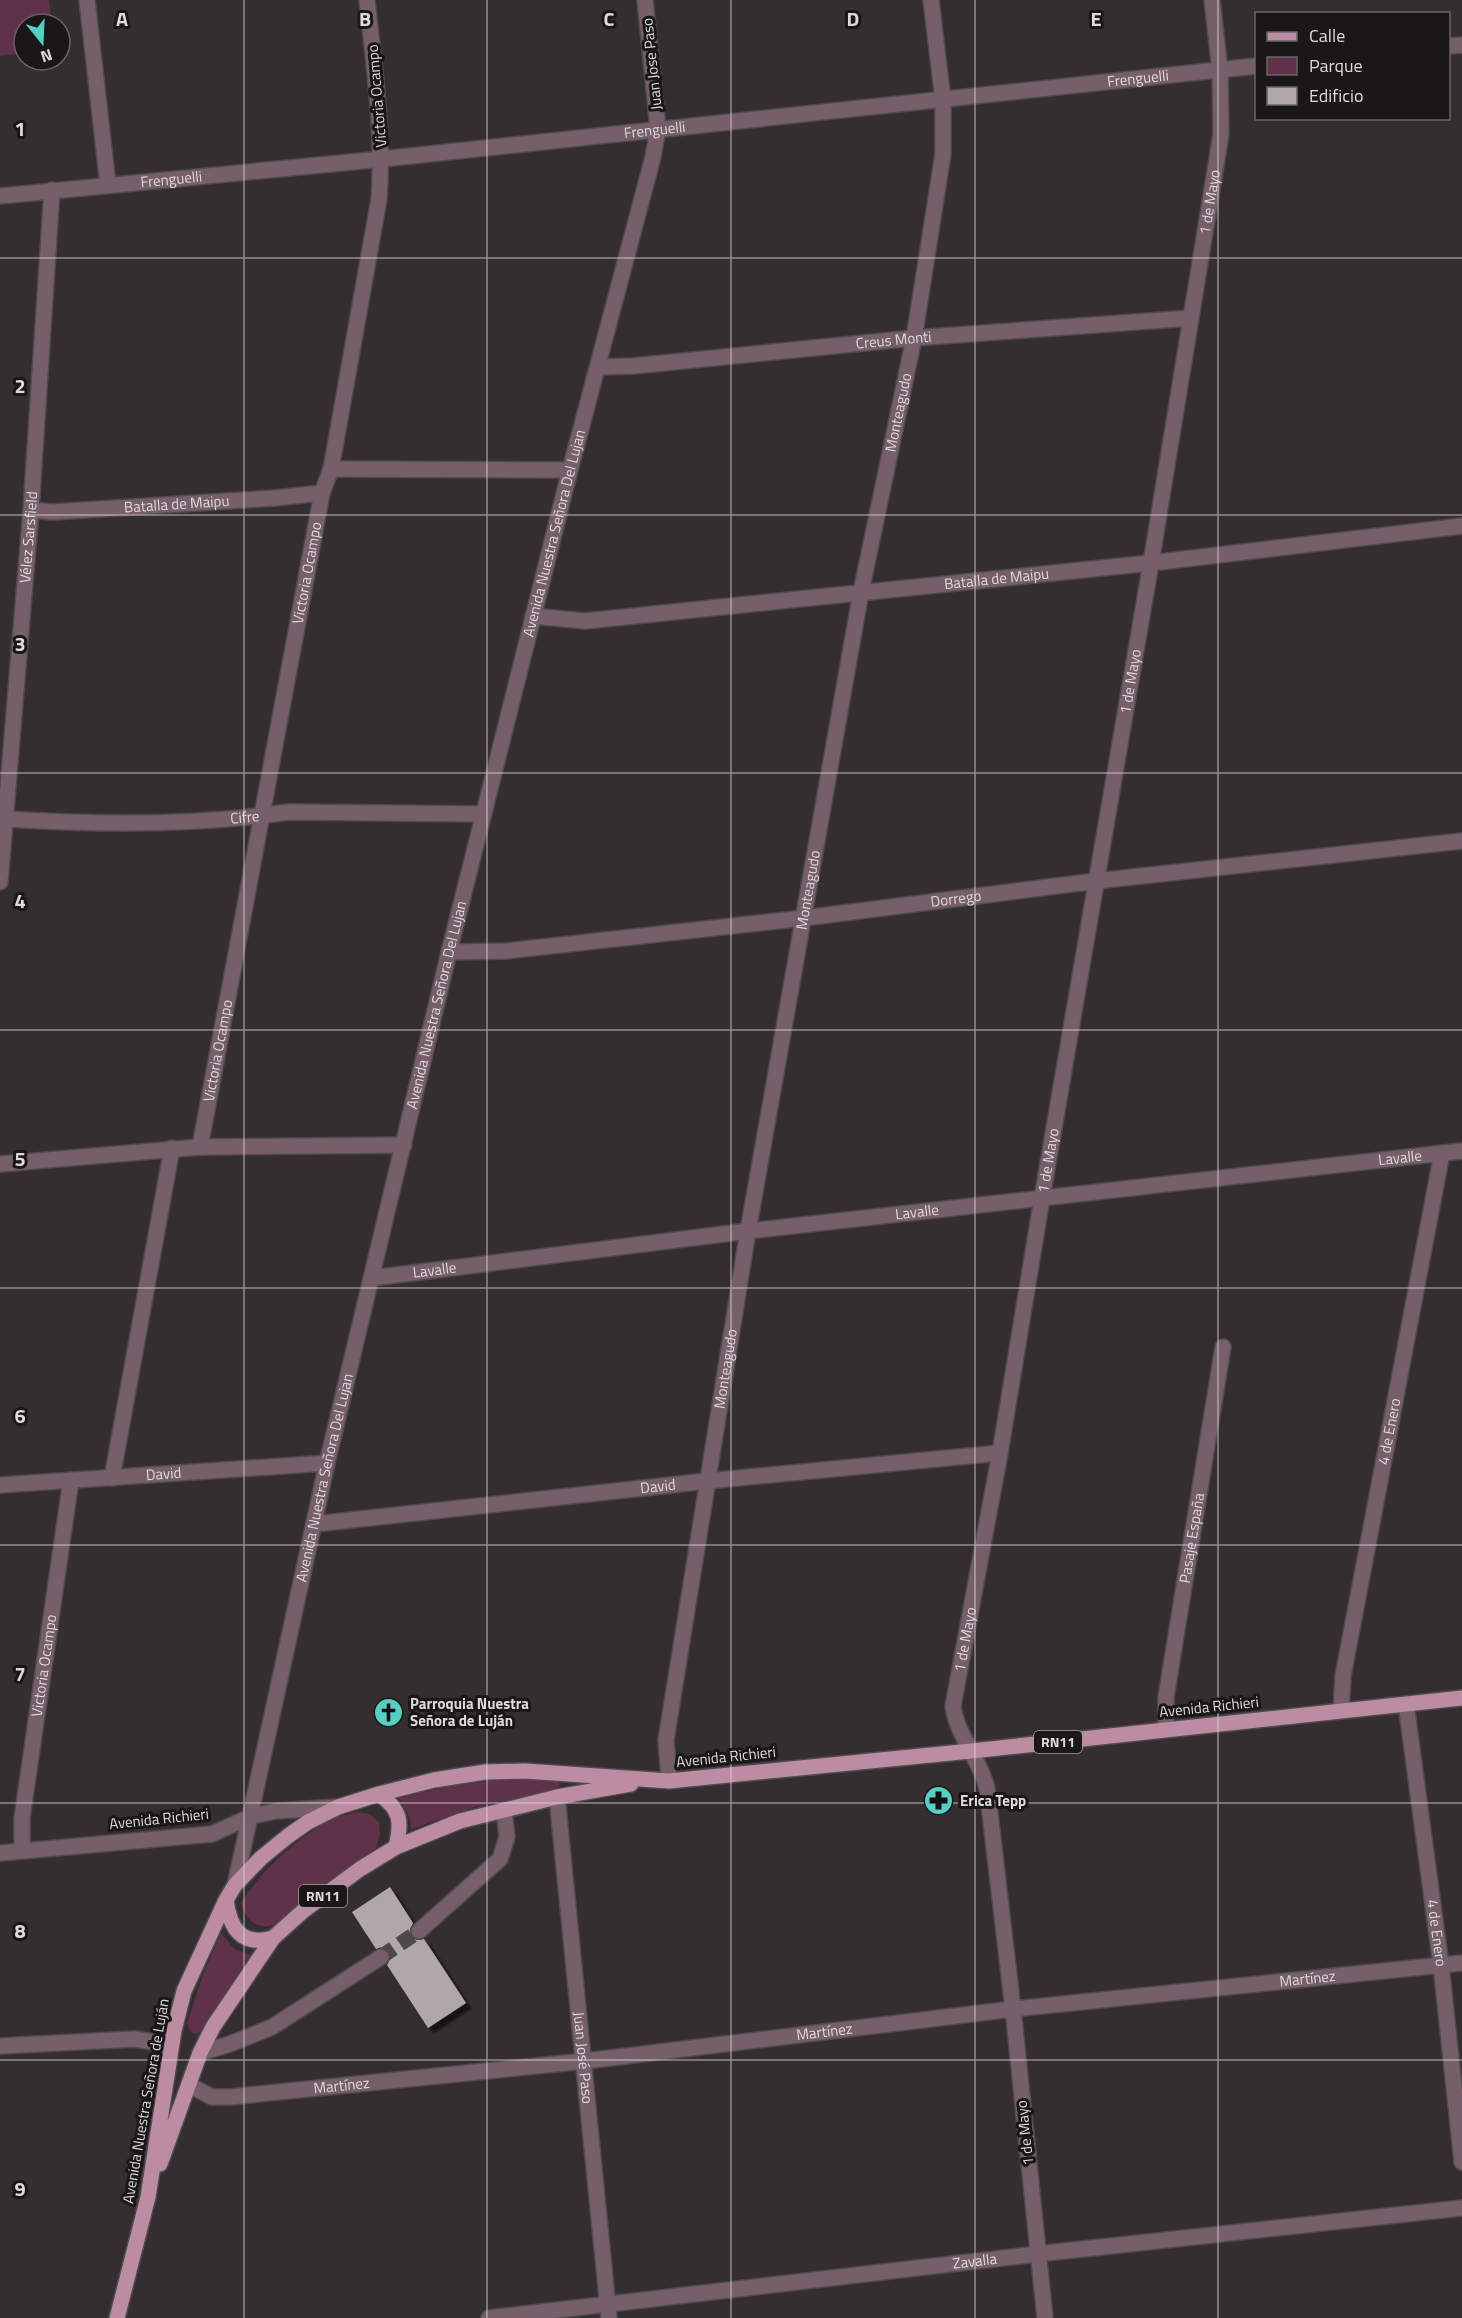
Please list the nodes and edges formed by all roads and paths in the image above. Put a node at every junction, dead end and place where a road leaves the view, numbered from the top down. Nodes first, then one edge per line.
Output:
1 (87, 0) edge
2 (367, 0) edge
3 (645, 0) edge
4 (931, 0) edge
5 (1212, 0) edge
6 (1255, 66) edge
7 (1220, 70) junction
8 (943, 100) junction
9 (658, 129) junction
10 (382, 159) junction
11 (108, 184) junction
12 (52, 190) junction
13 (0, 196) edge
14 (1191, 318) junction
15 (914, 338) junction
16 (598, 367) junction
17 (332, 470) junction
18 (570, 470) junction
19 (322, 493) junction
20 (31, 510) junction
21 (1462, 526) edge
22 (1151, 563) junction
23 (861, 592) junction
24 (533, 616) junction
25 (483, 814) junction
26 (261, 816) junction
27 (7, 819) junction
28 (1462, 841) edge
29 (1096, 881) junction
30 (0, 882) edge
31 (804, 918) junction
32 (448, 952) junction
33 (404, 1145) junction
34 (200, 1147) junction
35 (172, 1149) junction
36 (1462, 1150) edge
37 (1442, 1152) junction
38 (0, 1164) edge
39 (1042, 1198) junction
40 (748, 1231) junction
41 (372, 1278) junction
42 (1223, 1347) dead end
43 (1000, 1453) junction
44 (327, 1463) junction
45 (112, 1478) junction
46 (71, 1480) junction
47 (707, 1481) junction
48 (0, 1485) edge
49 (315, 1524) junction
50 (1462, 1698) edge
51 (1406, 1704) junction
52 (1341, 1711) junction
53 (1166, 1730) junction
54 (971, 1751) junction
55 (661, 1780) junction
56 (379, 1794) junction
57 (557, 1797) junction
58 (338, 1807) junction
59 (504, 1810) junction
60 (252, 1816) junction
61 (396, 1847) junction
62 (22, 1850) junction
63 (0, 1853) edge
64 (235, 1885) junction
65 (226, 1900) junction
66 (418, 1931) tunnel mouth
67 (273, 1938) junction
68 (381, 1957) tunnel mouth
69 (1462, 1963) edge
70 (1441, 1965) junction
71 (1013, 2009) junction
72 (171, 2045) junction
73 (0, 2046) edge
74 (200, 2053) junction
75 (585, 2061) junction
76 (189, 2085) junction
77 (1462, 2162) edge
78 (148, 2197) junction
79 (1462, 2208) edge
80 (1037, 2254) junction
81 (608, 2311) edge
82 (117, 2318) edge
83 (489, 2318) edge
84 (1045, 2318) edge

1 - 11 street
2 - 10 street, Victoria Ocampo
3 - 9 street, Juan Jose Paso
4 - 8 street, Monteagudo
5 - 7 street, 1 de Mayo
6 - 7 street, Frenguelli
7 - 8 street, Frenguelli
7 - 14 street, 1 de Mayo
8 - 9 street, Frenguelli
8 - 15 street, Monteagudo
9 - 10 street, Frenguelli
9 - 16 street, Avenida Nuestra Señora Del Lujan
10 - 11 street, Frenguelli
10 - 17 street, Victoria Ocampo
11 - 12 street, Frenguelli
12 - 13 street, Frenguelli
12 - 20 street, Vélez Sarsfield
14 - 15 street, Creus Monti
14 - 22 street, 1 de Mayo
15 - 16 street, Creus Monti
15 - 23 street, Monteagudo
16 - 18 street, Avenida Nuestra Señora Del Lujan
17 - 18 street
17 - 19 street, Victoria Ocampo
18 - 24 street, Avenida Nuestra Señora Del Lujan
19 - 20 street, Batalla de Maipu
19 - 26 street, Victoria Ocampo
20 - 27 street, Vélez Sarsfield
21 - 22 street, Batalla de Maipu
22 - 23 street, Batalla de Maipu
22 - 29 street, 1 de Mayo
23 - 24 street, Batalla de Maipu
23 - 31 street, Monteagudo
24 - 25 street, Avenida Nuestra Señora Del Lujan
25 - 26 street, Cifre
25 - 32 street, Avenida Nuestra Señora Del Lujan
26 - 27 street, Cifre
26 - 34 street, Victoria Ocampo
27 - 30 street, Vélez Sarsfield
28 - 29 street, Dorrego
29 - 31 street, Dorrego
29 - 39 street, 1 de Mayo
31 - 32 street, Dorrego
31 - 40 street, Monteagudo
32 - 33 street, Avenida Nuestra Señora Del Lujan
33 - 34 street
33 - 41 street, Avenida Nuestra Señora Del Lujan
34 - 35 street
35 - 38 street
35 - 45 street
36 - 37 street, Lavalle
37 - 39 street, Lavalle
37 - 52 street, 4 de Enero
39 - 40 street, Lavalle
39 - 43 street, 1 de Mayo
40 - 41 street, Lavalle
40 - 47 street, Monteagudo
41 - 44 street, Avenida Nuestra Señora Del Lujan
42 - 53 street, Pasaje España
43 - 47 street, David
43 - 54 street, 1 de Mayo
44 - 45 street, David
44 - 49 street, Avenida Nuestra Señora Del Lujan
45 - 46 street, David
46 - 48 street, David
46 - 62 street, Victoria Ocampo
47 - 49 street, David
47 - 55 street, Monteagudo
49 - 60 street, Avenida Nuestra Señora Del Lujan
50 - 51 main road, Avenida Richieri / RN11
51 - 52 main road, Avenida Richieri / RN11
51 - 70 street, 4 de Enero
52 - 53 main road, Avenida Richieri / RN11
53 - 54 main road, Avenida Richieri / RN11
54 - 55 main road, Avenida Richieri / RN11
54 - 71 street, 1 de Mayo
55 - 56 main road, Avenida Richieri / RN11
55 - 57 main road, RN11
56 - 58 main road, Avenida Richieri / RN11
56 - 61 main road
57 - 59 main road, RN11
57 - 75 street, Juan José Paso
58 - 60 street, Avenida Richieri
58 - 64 main road, Avenida Nuestra Señora de Luján / RN11
59 - 61 main road, RN11
59 - 66 street
60 - 62 street, Avenida Richieri
60 - 64 street, Avenida Nuestra Señora Del Lujan
61 - 67 main road, RN11
62 - 63 street, Avenida Richieri
64 - 65 main road, Avenida Nuestra Señora de Luján / RN11
65 - 67 main road
65 - 72 main road, Avenida Nuestra Señora de Luján / RN11
67 - 74 main road, RN11
68 - 74 street
69 - 70 street, Martínez
70 - 71 street, Martínez
70 - 77 street, 4 de Enero
71 - 75 street, Martínez
71 - 80 street, 1 de Mayo
72 - 73 street
72 - 78 main road, Avenida Nuestra Señora de Luján / RN11
74 - 76 main road, RN11
75 - 76 street, Martínez
75 - 81 street, Juan José Paso
76 - 78 main road, RN11
78 - 82 main road, Avenida Nuestra Señora de Luján / RN11
79 - 80 street, Zavalla
80 - 81 street, Zavalla
80 - 84 street, 1 de Mayo
81 - 83 street, Zavalla

